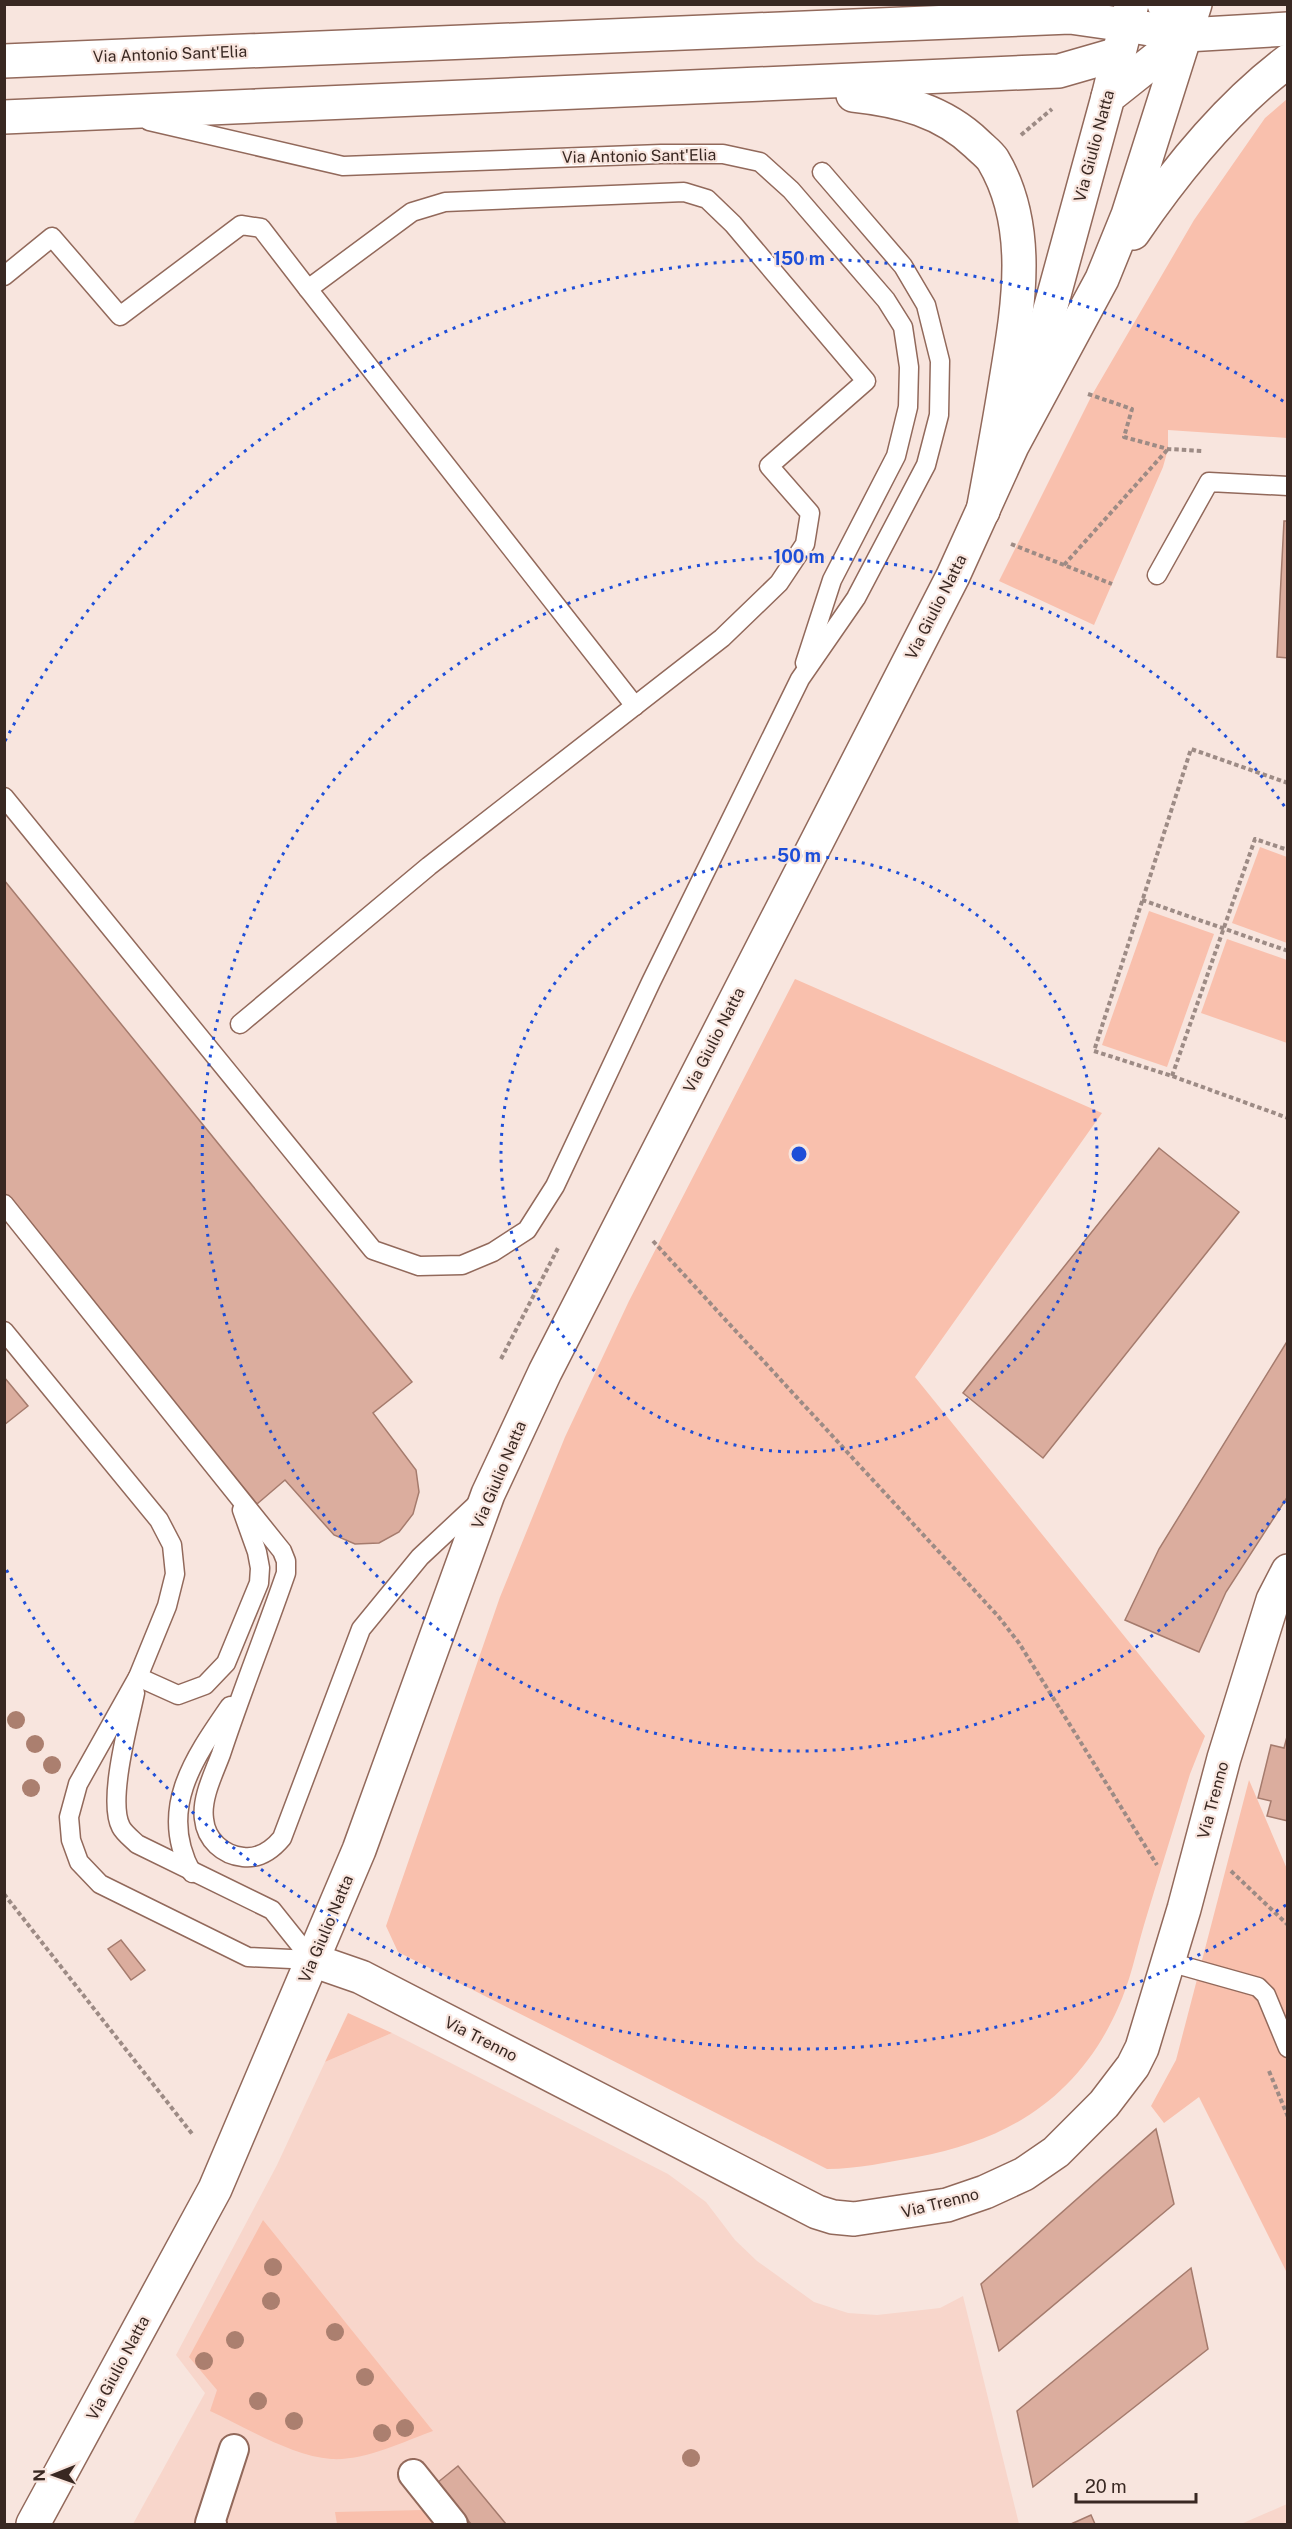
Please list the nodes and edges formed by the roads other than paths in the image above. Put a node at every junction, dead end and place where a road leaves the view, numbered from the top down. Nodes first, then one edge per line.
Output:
1 (1164, 4) edge
2 (1195, 4) edge
3 (1125, 28) edge
4 (1287, 29) edge
5 (1186, 35) junction
6 (4, 60) edge
7 (1287, 61) edge
8 (765, 85) junction
9 (1108, 97) junction
10 (110, 112) junction
11 (4, 117) edge
12 (822, 172) dead end
13 (4, 276) edge
14 (1102, 279) junction
15 (308, 289) junction
16 (1012, 446) junction
17 (1287, 486) edge
18 (983, 511) junction
19 (1157, 575) dead end
20 (800, 679) junction
21 (635, 706) junction
22 (4, 797) edge
23 (240, 1024) dead end
24 (4, 1204) edge
25 (4, 1331) edge
26 (488, 1494) junction
27 (238, 1498) junction
28 (1287, 1571) edge
29 (138, 1677) junction
30 (243, 1687) junction
31 (192, 1873) junction
32 (312, 1960) junction
33 (1169, 1962) junction
34 (1287, 2048) edge
35 (234, 2449) dead end
36 (413, 2474) dead end
37 (33, 2524) edge
38 (207, 2524) edge
39 (453, 2524) edge

1 - 5 street
2 - 5 street, Via Giulio Natta
3 - 5 street, Via Antonio Sant'Elia
3 - 6 street, Via Antonio Sant'Elia
3 - 8 street, Via Antonio Sant'Elia
3 - 9 street, Via Giulio Natta
4 - 5 street, Via Antonio Sant'Elia
5 - 9 street
5 - 14 street, Via Giulio Natta
7 - 14 street, Via Giulio Natta
8 - 10 street, Via Antonio Sant'Elia
8 - 18 street
9 - 16 street, Via Giulio Natta
10 - 11 street, Via Antonio Sant'Elia
10 - 20 lane, Via Antonio Sant'Elia
12 - 20 lane
13 - 15 lane
14 - 16 street, Via Giulio Natta
15 - 21 lane
15 - 21 lane
16 - 18 street, Via Giulio Natta
17 - 19 lane
18 - 26 street, Via Giulio Natta
20 - 22 lane
21 - 23 lane
24 - 27 lane
25 - 29 lane
26 - 30 lane
26 - 32 street, Via Giulio Natta
27 - 29 lane
27 - 30 lane
28 - 33 street, Via Trenno
29 - 31 lane
29 - 32 lane
30 - 31 lane
31 - 32 lane
32 - 33 street, Via Trenno
32 - 37 street, Via Giulio Natta
33 - 34 lane
35 - 38 street
36 - 39 street

